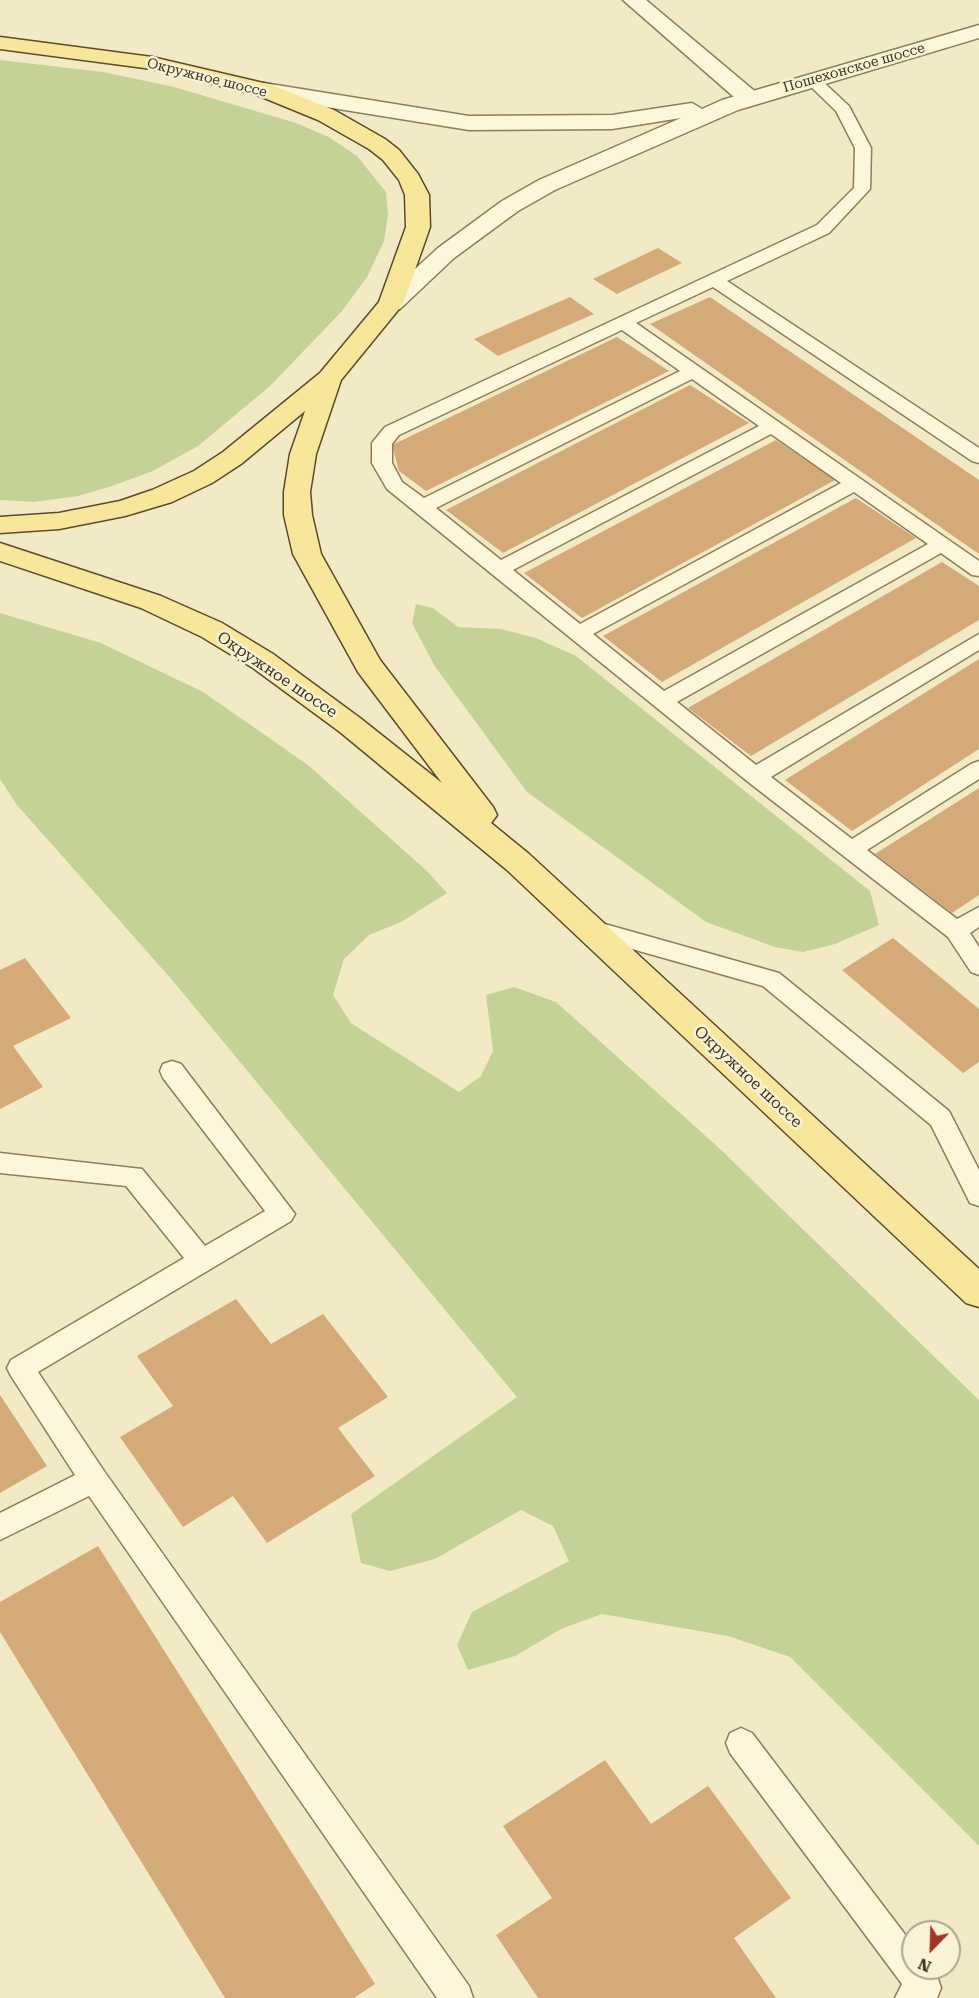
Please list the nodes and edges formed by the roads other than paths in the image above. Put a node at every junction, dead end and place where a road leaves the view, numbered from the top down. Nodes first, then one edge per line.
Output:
1 (633, 0) edge
2 (979, 31) edge
3 (1, 43) edge
4 (812, 80) junction
5 (264, 90) junction
6 (740, 102) junction
7 (715, 281) junction
8 (392, 304) junction
9 (624, 322) junction
10 (694, 371) junction
11 (329, 378) junction
12 (773, 426) junction
13 (979, 457) edge
14 (855, 484) junction
15 (422, 507) junction
16 (0, 525) edge
17 (942, 544) junction
18 (0, 552) edge
19 (500, 569) junction
20 (979, 570) edge
21 (580, 632) junction
22 (979, 640) edge
23 (663, 702) junction
24 (979, 769) edge
25 (755, 776) junction
26 (852, 849) junction
27 (518, 862) junction
28 (979, 916) edge
29 (594, 930) junction
30 (956, 931) junction
31 (979, 966) edge
32 (171, 1071) dead end
33 (0, 1163) edge
34 (979, 1196) edge
35 (202, 1261) junction
36 (979, 1292) edge
37 (94, 1480) junction
38 (0, 1527) edge
39 (741, 1743) dead end
40 (457, 1998) edge
41 (911, 1998) edge

1 - 6 street
2 - 4 street, Пошехонское шоссе
3 - 5 main road, Окружное шоссе
4 - 6 street, Пошехонское шоссе
4 - 7 lane
5 - 6 street
5 - 8 main road, Окружное шоссе
6 - 8 street
7 - 9 lane
7 - 13 lane
8 - 11 main road, Окружное шоссе
9 - 10 lane
9 - 15 lane
10 - 12 lane
10 - 15 lane
11 - 16 main road, Окружное шоссе
11 - 27 main road, Окружное шоссе
12 - 14 lane
12 - 19 lane
14 - 17 lane
14 - 21 lane
15 - 19 lane
17 - 20 lane
17 - 23 lane
18 - 27 main road, Окружное шоссе
19 - 21 lane
21 - 23 lane
22 - 25 lane
23 - 25 lane
24 - 26 lane
25 - 26 lane
26 - 30 lane
27 - 29 main road, Окружное шоссе
28 - 30 lane
29 - 34 lane
29 - 36 main road, Окружное шоссе
30 - 31 lane
32 - 35 lane
33 - 35 lane
35 - 37 lane
37 - 38 lane
37 - 40 lane
39 - 41 lane

